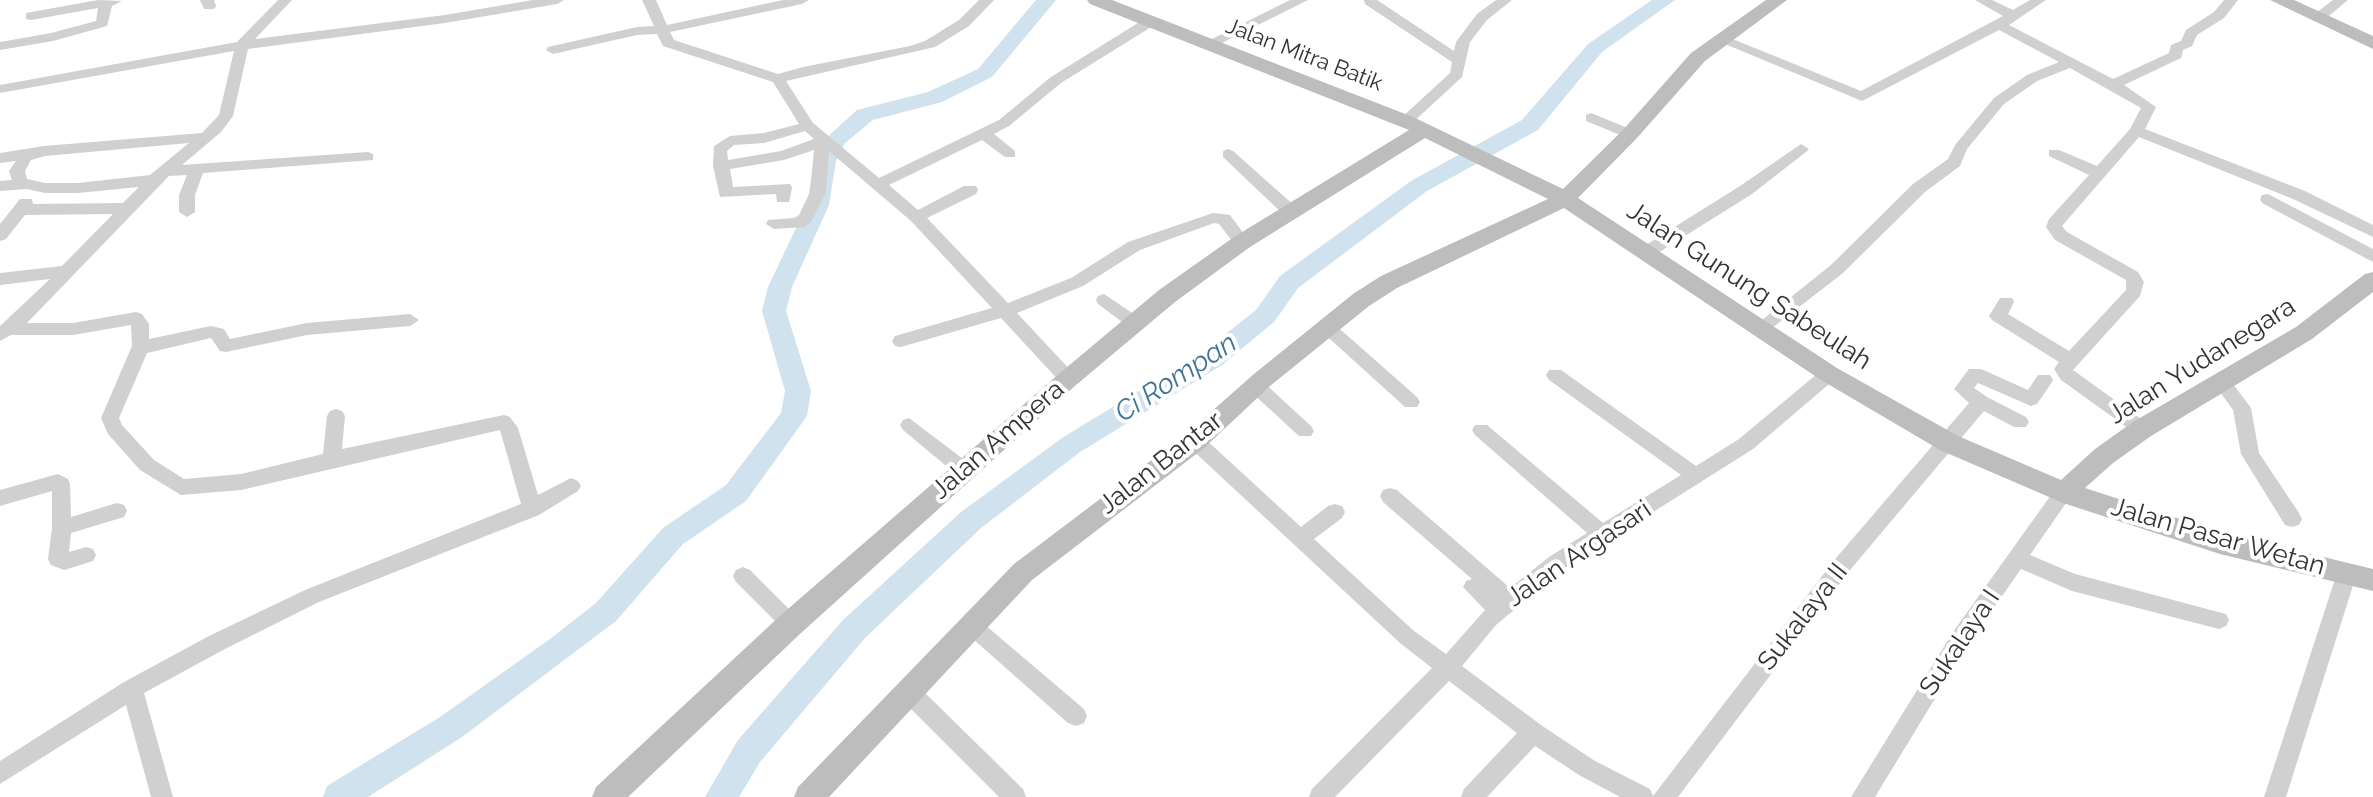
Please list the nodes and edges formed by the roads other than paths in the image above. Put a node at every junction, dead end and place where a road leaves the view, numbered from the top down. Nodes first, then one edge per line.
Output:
1 (285, 0) edge
2 (557, 0) edge
3 (649, 0) edge
4 (802, 0) edge
5 (987, 0) edge
6 (1096, 0) edge
7 (1301, 0) edge
8 (1479, 0) edge
9 (1505, 0) edge
10 (1778, 0) edge
11 (1982, 0) edge
12 (2039, 0) edge
13 (2231, 0) edge
14 (2279, 0) edge
15 (2341, 0) edge
16 (112, 1) edge
17 (1370, 1) edge
18 (1493, 9) junction
19 (31, 16) dead end
20 (2013, 16) junction
21 (2318, 18) junction
22 (1151, 21) junction
23 (1999, 25) junction
24 (661, 30) junction
25 (1720, 39) junction
26 (2373, 43) edge
27 (1209, 44) junction
28 (242, 45) junction
29 (0, 46) edge
30 (553, 50) dead end
31 (1458, 60) junction
32 (2069, 63) junction
33 (778, 79) junction
34 (2113, 85) junction
35 (0, 89) edge
36 (1591, 118) dead end
37 (1415, 125) junction
38 (808, 126) junction
39 (2136, 131) junction
40 (985, 134) junction
41 (1630, 134) junction
42 (206, 137) junction
43 (830, 144) junction
44 (1801, 149) dead end
45 (34, 153) junction
46 (2054, 153) dead end
47 (1010, 154) dead end
48 (1228, 154) dead end
49 (784, 155) junction
50 (368, 157) dead end
51 (0, 158) edge
52 (721, 166) junction
53 (197, 169) junction
54 (2099, 173) junction
55 (160, 176) junction
56 (877, 185) junction
57 (0, 186) edge
58 (32, 186) junction
59 (62, 189) junction
60 (970, 190) dead end
61 (1565, 199) junction
62 (2268, 199) dead end
63 (127, 208) junction
64 (20, 210) junction
65 (45, 210) junction
66 (187, 212) dead end
67 (1291, 212) junction
68 (917, 217) junction
69 (774, 224) dead end
70 (2373, 232) edge
71 (0, 235) edge
72 (1242, 242) junction
73 (1647, 252) junction
74 (2373, 256) edge
75 (67, 271) junction
76 (0, 279) edge
77 (2373, 280) edge
78 (1104, 300) dead end
79 (2006, 302) dead end
80 (1002, 311) junction
81 (410, 320) dead end
82 (1135, 323) junction
83 (1326, 326) junction
84 (1761, 328) junction
85 (5, 332) edge
86 (901, 341) dead end
87 (141, 346) junction
88 (2070, 360) junction
89 (1829, 374) junction
90 (1555, 375) dead end
91 (1068, 379) junction
92 (2044, 380) dead end
93 (2221, 381) junction
94 (1256, 386) junction
95 (1411, 402) dead end
96 (1981, 402) junction
97 (336, 416) dead end
98 (2020, 422) dead end
99 (909, 425) dead end
100 (2142, 429) junction
101 (1481, 430) dead end
102 (1305, 431) dead end
103 (1195, 441) junction
104 (1949, 443) junction
105 (332, 459) junction
106 (964, 470) junction
107 (1696, 476) junction
108 (571, 486) dead end
109 (2063, 493) junction
110 (1390, 496) dead end
111 (0, 498) edge
112 (532, 509) junction
113 (117, 511) dead end
114 (1335, 512) dead end
115 (2292, 519) dead end
116 (62, 528) junction
117 (1603, 535) junction
118 (1301, 538) junction
119 (86, 555) dead end
120 (2018, 559) junction
121 (2347, 573) junction
122 (743, 576) dead end
123 (2373, 580) edge
124 (1473, 587) dead end
125 (1504, 604) junction
126 (2219, 620) dead end
127 (791, 624) junction
128 (971, 625) junction
129 (1449, 666) junction
130 (132, 689) junction
131 (910, 693) junction
132 (1076, 716) dead end
133 (1533, 732) junction
134 (0, 773) edge
135 (162, 797) edge
136 (607, 797) edge
137 (809, 797) edge
138 (1015, 797) edge
139 (1320, 797) edge
140 (1472, 797) edge
141 (1642, 797) edge
142 (1664, 797) edge
143 (1862, 797) edge
144 (2275, 797) edge

1 - 28 street
2 - 28 street
3 - 24 street
4 - 24 street
5 - 33 street
6 - 22 street, Jalan Mitra Batik
7 - 27 street
8 - 18 street
9 - 18 street
10 - 25 street, Jalan Bantar
11 - 20 street
12 - 20 street
13 - 34 street
14 - 21 street
15 - 21 street
16 - 19 street
16 - 29 street
17 - 31 street
18 - 31 street
20 - 23 street
21 - 26 street
22 - 27 street, Jalan Mitra Batik
22 - 40 street
23 - 25 street
23 - 32 street
24 - 30 street
24 - 33 street
25 - 41 street, Jalan Bantar
27 - 37 street, Jalan Mitra Batik
28 - 35 street
28 - 42 street
31 - 37 street
32 - 34 street
32 - 84 street
33 - 38 street
34 - 39 street
36 - 41 street
37 - 61 street, Jalan Gunung Sabeulah
37 - 67 street, Jalan Ampera
38 - 43 street
38 - 52 street
39 - 54 street
39 - 70 street
40 - 47 street
40 - 56 street
41 - 61 street, Jalan Bantar
42 - 45 street
42 - 55 street
43 - 49 street
43 - 56 street
43 - 69 street
44 - 73 street
45 - 51 street
45 - 58 street
46 - 54 street
48 - 67 street
49 - 52 street
49 - 52 street
50 - 53 street
53 - 55 street
53 - 66 street
54 - 88 street
55 - 59 street
55 - 63 street
56 - 68 street
57 - 58 street
58 - 59 street
58 - 64 street
59 - 65 street
60 - 68 street
61 - 73 street, Jalan Gunung Sabeulah
61 - 83 street, Jalan Bantar
62 - 74 street
63 - 65 street
63 - 75 street
64 - 65 street
64 - 71 street
67 - 72 street, Jalan Ampera
68 - 80 street
72 - 80 street
72 - 82 street, Jalan Ampera
73 - 84 street, Jalan Gunung Sabeulah
75 - 76 street
75 - 85 street
77 - 93 street, Jalan Yudanegara
78 - 82 street
79 - 88 street
80 - 86 street
80 - 91 street
81 - 87 street
82 - 91 street, Jalan Ampera
83 - 94 street, Jalan Bantar
83 - 95 street
84 - 89 street, Jalan Gunung Sabeulah
85 - 87 street
87 - 105 street
88 - 100 street
89 - 104 street, Jalan Gunung Sabeulah
89 - 107 street, Jalan Argasari
90 - 107 street
91 - 106 street, Jalan Ampera
92 - 96 street
93 - 100 street, Jalan Yudanegara
93 - 115 street
94 - 102 street
94 - 103 street, Jalan Bantar
96 - 98 street
96 - 104 street, Sukalaya II
97 - 105 street
99 - 106 street
100 - 109 street, Jalan Yudanegara
101 - 117 street
103 - 118 street
103 - 128 street, Jalan Bantar
104 - 109 street, Jalan Gunung Sabeulah
104 - 142 street, Sukalaya II
105 - 112 street
106 - 127 street, Jalan Ampera
107 - 117 street, Jalan Argasari
108 - 112 street
109 - 120 street, Sukalaya I
109 - 121 street, Jalan Pasar Wetan
110 - 125 street
111 - 116 street
112 - 130 street
113 - 116 street
114 - 118 street
116 - 119 street
117 - 125 street, Jalan Argasari
118 - 129 street
120 - 126 street
120 - 143 street, Sukalaya I
121 - 123 street, Jalan Pasar Wetan
121 - 144 street
122 - 127 street
124 - 125 street
125 - 129 street, Jalan Argasari
127 - 136 street, Jalan Ampera
128 - 131 street, Jalan Bantar
128 - 132 street
129 - 133 street
129 - 139 street, Jalan Argasari
130 - 134 street
130 - 135 street
131 - 137 street, Jalan Bantar
131 - 138 street
133 - 140 street
133 - 141 street

